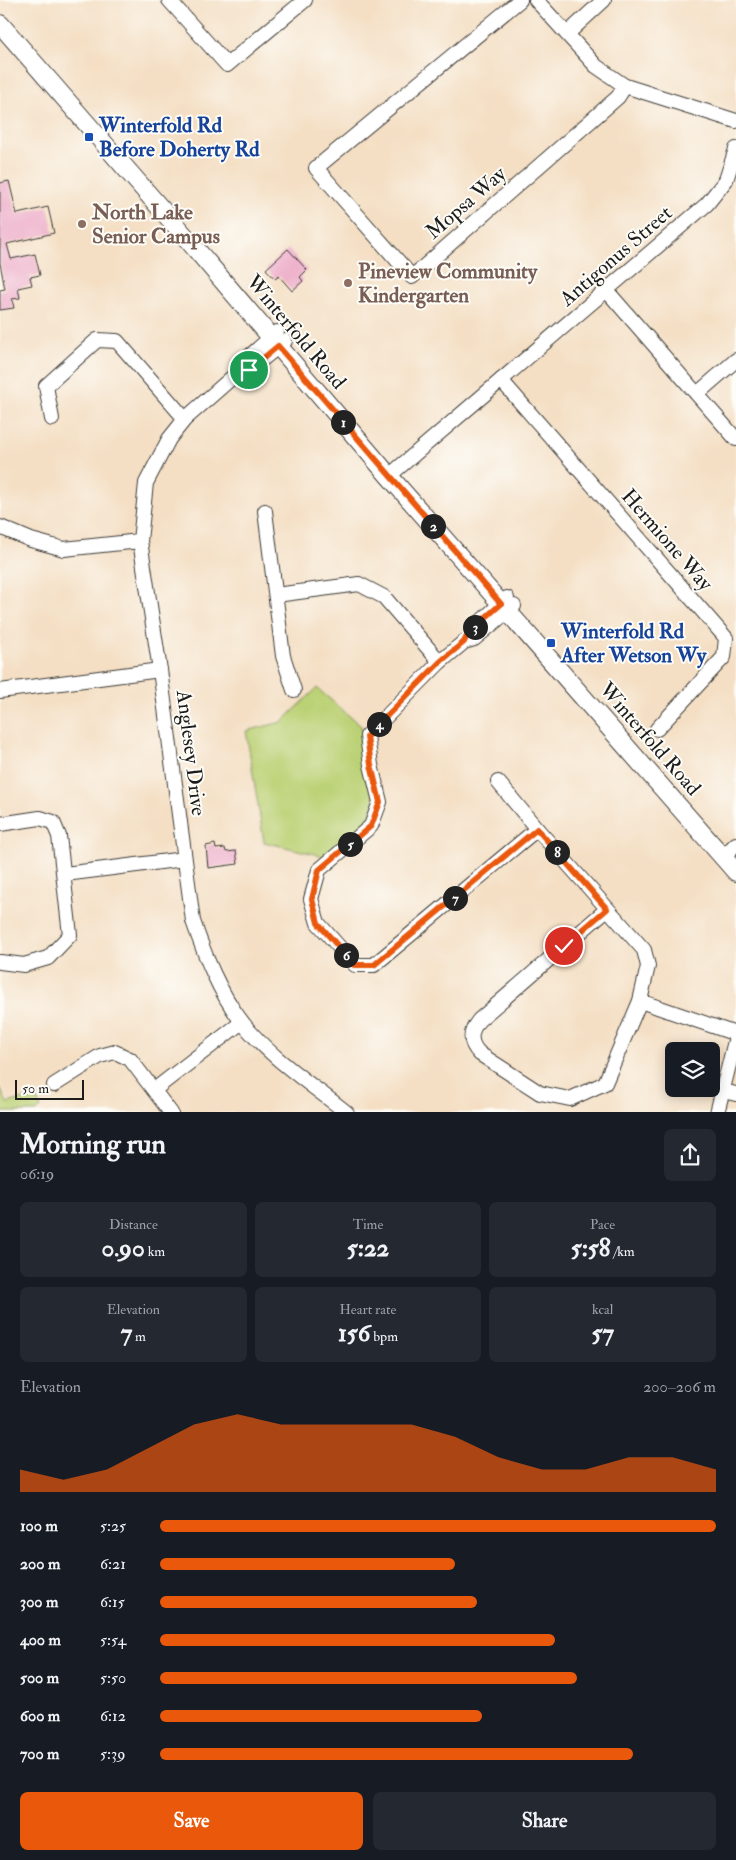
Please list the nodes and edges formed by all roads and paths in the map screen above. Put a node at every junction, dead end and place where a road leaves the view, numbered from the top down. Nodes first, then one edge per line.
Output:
1 (169, 0) edge
2 (305, 0) edge
3 (520, 0) edge
4 (536, 0) edge
5 (604, 0) edge
6 (0, 12) edge
7 (0, 24) edge
8 (567, 34) junction
9 (625, 86) junction
10 (736, 121) edge
11 (736, 149) edge
12 (607, 291) junction
13 (277, 339) junction
14 (736, 360) edge
15 (501, 380) junction
16 (697, 394) junction
17 (185, 418) junction
18 (52, 419) dead end
19 (736, 439) edge
20 (392, 473) junction
21 (265, 512) dead end
22 (0, 527) edge
23 (140, 542) junction
24 (276, 595) junction
25 (508, 605) junction
26 (440, 662) junction
27 (160, 670) junction
28 (294, 690) dead end
29 (0, 691) edge
30 (657, 728) dead end
31 (498, 782) dead end
32 (0, 824) edge
33 (537, 829) junction
34 (184, 859) junction
35 (733, 859) edge
36 (65, 874) junction
37 (607, 909) junction
38 (0, 962) edge
39 (640, 1001) junction
40 (242, 1022) junction
41 (736, 1036) edge
42 (54, 1085) dead end
43 (154, 1090) junction
44 (730, 1092) edge
45 (171, 1112) edge
46 (347, 1112) edge
47 (717, 1112) edge

1 - 2 street
3 - 9 street, Mopsa Way
4 - 8 street
5 - 8 street
6 - 13 main road, Winterfold Road
7 - 13 main road, Winterfold Road
8 - 9 street
9 - 10 street
11 - 12 street, Antigonus Street
12 - 15 street, Antigonus Street
12 - 16 street
13 - 17 street, Anglesey Drive
13 - 20 main road, Winterfold Road
14 - 16 street
15 - 20 street, Antigonus Street
15 - 30 street, Hermione Way
16 - 19 street
17 - 18 street
17 - 23 street, Anglesey Drive
20 - 25 main road, Winterfold Road
21 - 24 street
22 - 23 street
23 - 27 street, Anglesey Drive
24 - 26 street
24 - 28 street
25 - 26 street
25 - 35 main road, Winterfold Road
26 - 33 street
27 - 29 street
27 - 34 street, Anglesey Drive
31 - 33 street
32 - 36 street
33 - 37 street
34 - 36 street
34 - 40 street, Anglesey Drive
36 - 38 street
37 - 39 street
37 - 39 street
39 - 41 street
40 - 43 street
40 - 46 street, Anglesey Drive
41 - 44 street
42 - 43 street
43 - 45 street
44 - 47 street

